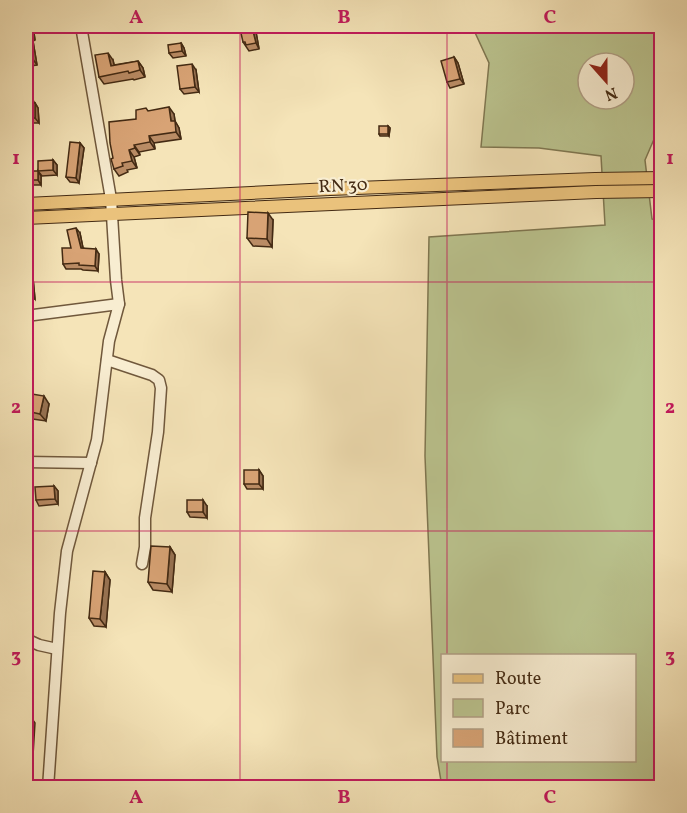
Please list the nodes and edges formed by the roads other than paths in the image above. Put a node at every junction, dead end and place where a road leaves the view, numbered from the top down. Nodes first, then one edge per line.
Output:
1 (81, 26) edge
2 (657, 184) edge
3 (596, 185) junction
4 (111, 200) junction
5 (26, 204) edge
6 (111, 214) junction
7 (26, 218) edge
8 (119, 304) junction
9 (26, 316) edge
10 (107, 360) junction
11 (26, 462) edge
12 (91, 464) junction
13 (142, 564) dead end
14 (26, 639) edge
15 (57, 649) junction
16 (48, 788) edge

1 - 4 street
2 - 3 main road, RN 30 / RN 30
3 - 4 main road, RN 30
3 - 6 main road, RN 30 / RN 30
4 - 5 main road, RN 30
4 - 6 street
6 - 7 main road, RN 30 / RN 30
6 - 8 street
8 - 9 street
8 - 10 street
10 - 12 street
10 - 13 street
11 - 12 street
12 - 15 street
14 - 15 street
15 - 16 street

